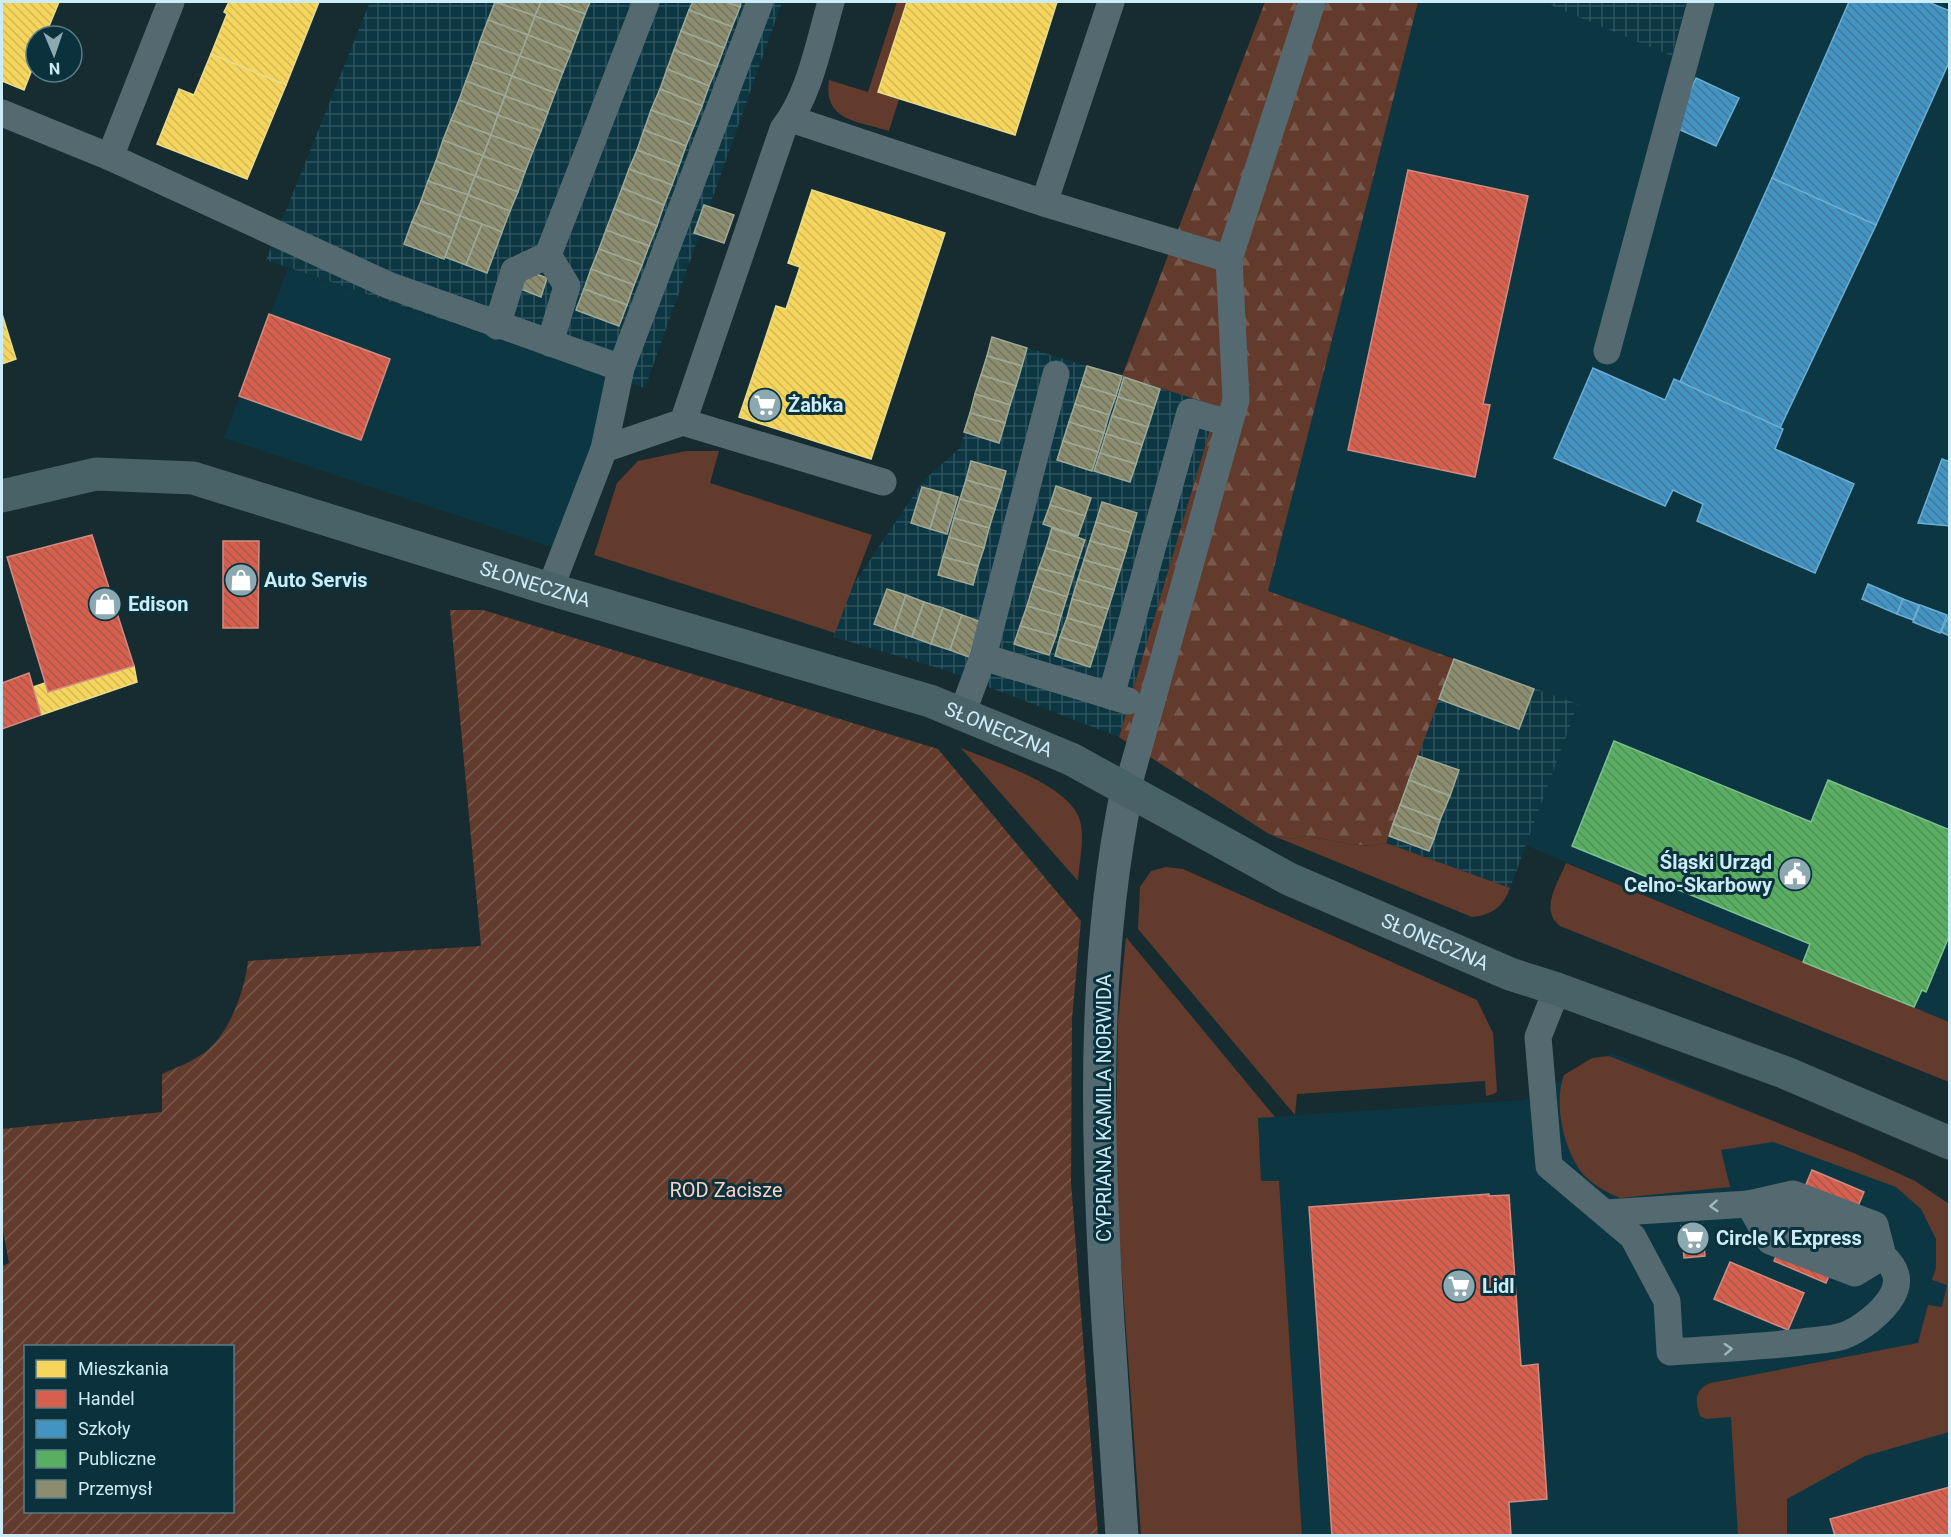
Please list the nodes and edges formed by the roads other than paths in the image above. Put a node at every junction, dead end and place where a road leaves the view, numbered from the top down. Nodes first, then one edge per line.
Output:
1 (171, 2) edge
2 (646, 2) edge
3 (760, 2) edge
4 (831, 2) edge
5 (1111, 2) edge
6 (1312, 2) edge
7 (1701, 2) edge
8 (2, 113) edge
9 (791, 119) junction
10 (110, 157) junction
11 (1044, 203) junction
12 (548, 255) junction
13 (1229, 259) junction
14 (497, 326) junction
15 (550, 343) junction
16 (1607, 351) dead end
17 (621, 368) junction
18 (1056, 374) dead end
19 (683, 422) junction
20 (1229, 423) junction
21 (604, 449) junction
22 (883, 482) dead end
23 (2, 496) edge
24 (550, 589) junction
25 (982, 657) junction
26 (1111, 696) junction
27 (1150, 708) junction
28 (962, 714) junction
29 (1127, 790) junction
30 (1557, 989) junction
31 (1950, 1143) edge
32 (1605, 1213) junction
33 (1122, 1536) edge

1 - 10 lane
2 - 12 lane
3 - 17 lane
4 - 9 lane
5 - 11 lane
6 - 13 lane
7 - 16 lane
8 - 10 lane
9 - 11 lane
9 - 19 lane
10 - 14 lane
11 - 13 lane
12 - 14 lane
12 - 15 lane
13 - 20 lane
14 - 15 lane
15 - 17 lane
17 - 21 lane
18 - 25 lane
19 - 21 lane
19 - 22 lane
20 - 26 lane
20 - 27 lane
21 - 24 lane
23 - 24 street, SŁONECZNA
24 - 28 street, SŁONECZNA
25 - 26 lane
25 - 28 lane
26 - 27 lane
27 - 29 lane
28 - 29 street, SŁONECZNA
29 - 30 street, SŁONECZNA
29 - 33 street, CYPRIANA KAMILA NORWIDA
30 - 31 street, SŁONECZNA
30 - 32 lane
32 -> 32 lane

